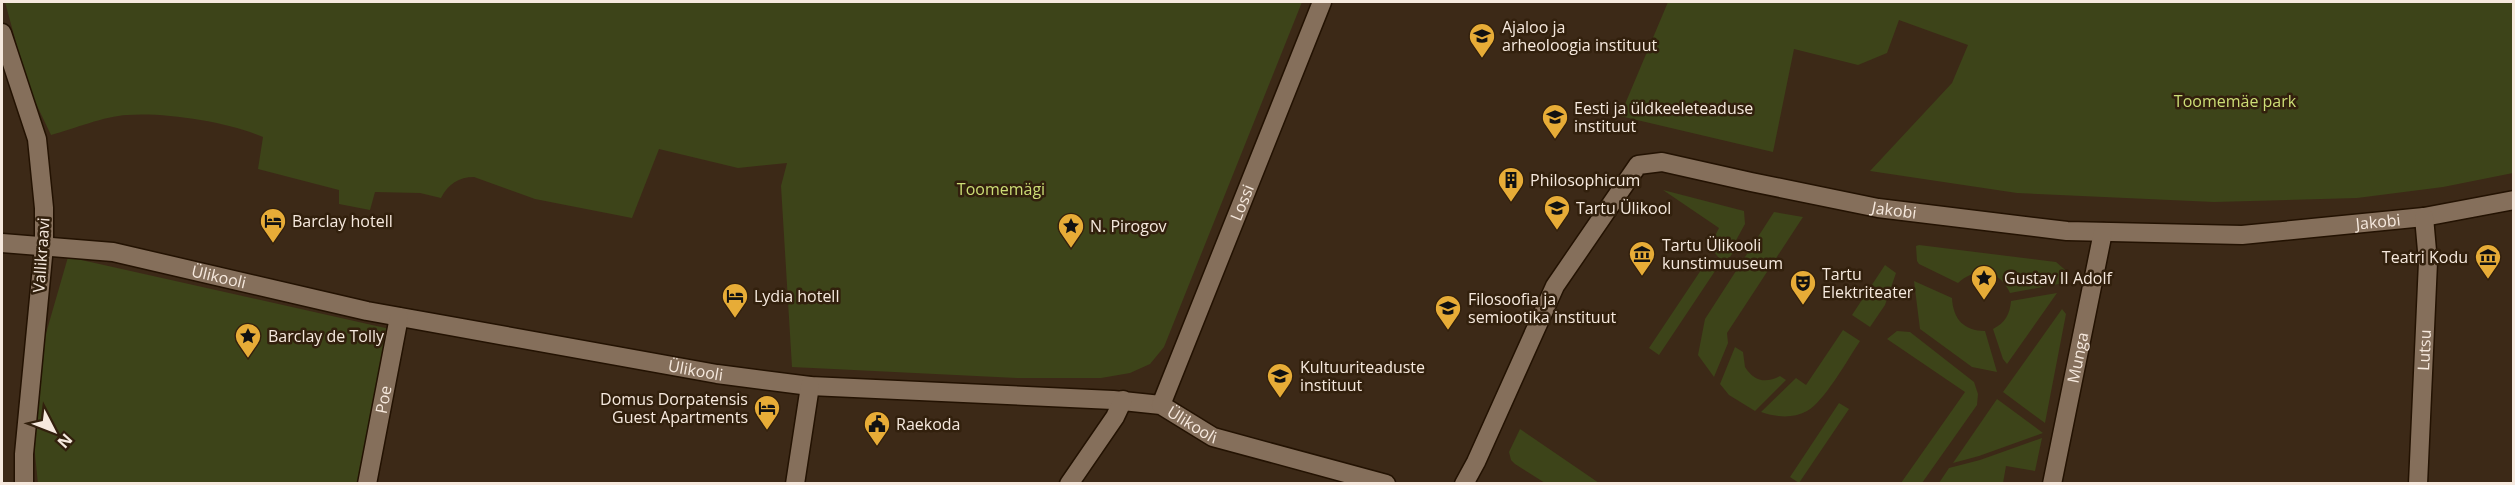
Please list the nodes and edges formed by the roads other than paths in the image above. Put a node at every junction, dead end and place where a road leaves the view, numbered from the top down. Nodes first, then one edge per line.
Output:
1 (1322, 2) edge
2 (2, 33) edge
3 (2514, 200) edge
4 (2424, 217) junction
5 (2103, 232) junction
6 (2, 243) edge
7 (44, 246) junction
8 (399, 317) junction
9 (810, 386) junction
10 (1123, 400) junction
11 (1161, 405) junction
12 (24, 483) edge
13 (367, 483) edge
14 (795, 483) edge
15 (1070, 483) edge
16 (1386, 483) edge
17 (1464, 483) edge
18 (2052, 483) edge
19 (2418, 483) edge

1 - 11 street, Lossi
2 - 7 street, Vallikraavi
3 - 4 street, Jakobi
4 - 5 street, Jakobi
4 - 19 street, Lutsu
5 - 17 street, Jakobi
5 - 18 street, Munga
6 - 7 street, Ülikooli
7 - 8 street, Ülikooli
7 - 12 street, Vallikraavi
8 - 9 street, Ülikooli
8 - 13 street, Poe
9 - 10 street, Ülikooli
9 - 14 street
10 - 11 street, Ülikooli
10 - 15 street
11 - 16 street, Ülikooli

